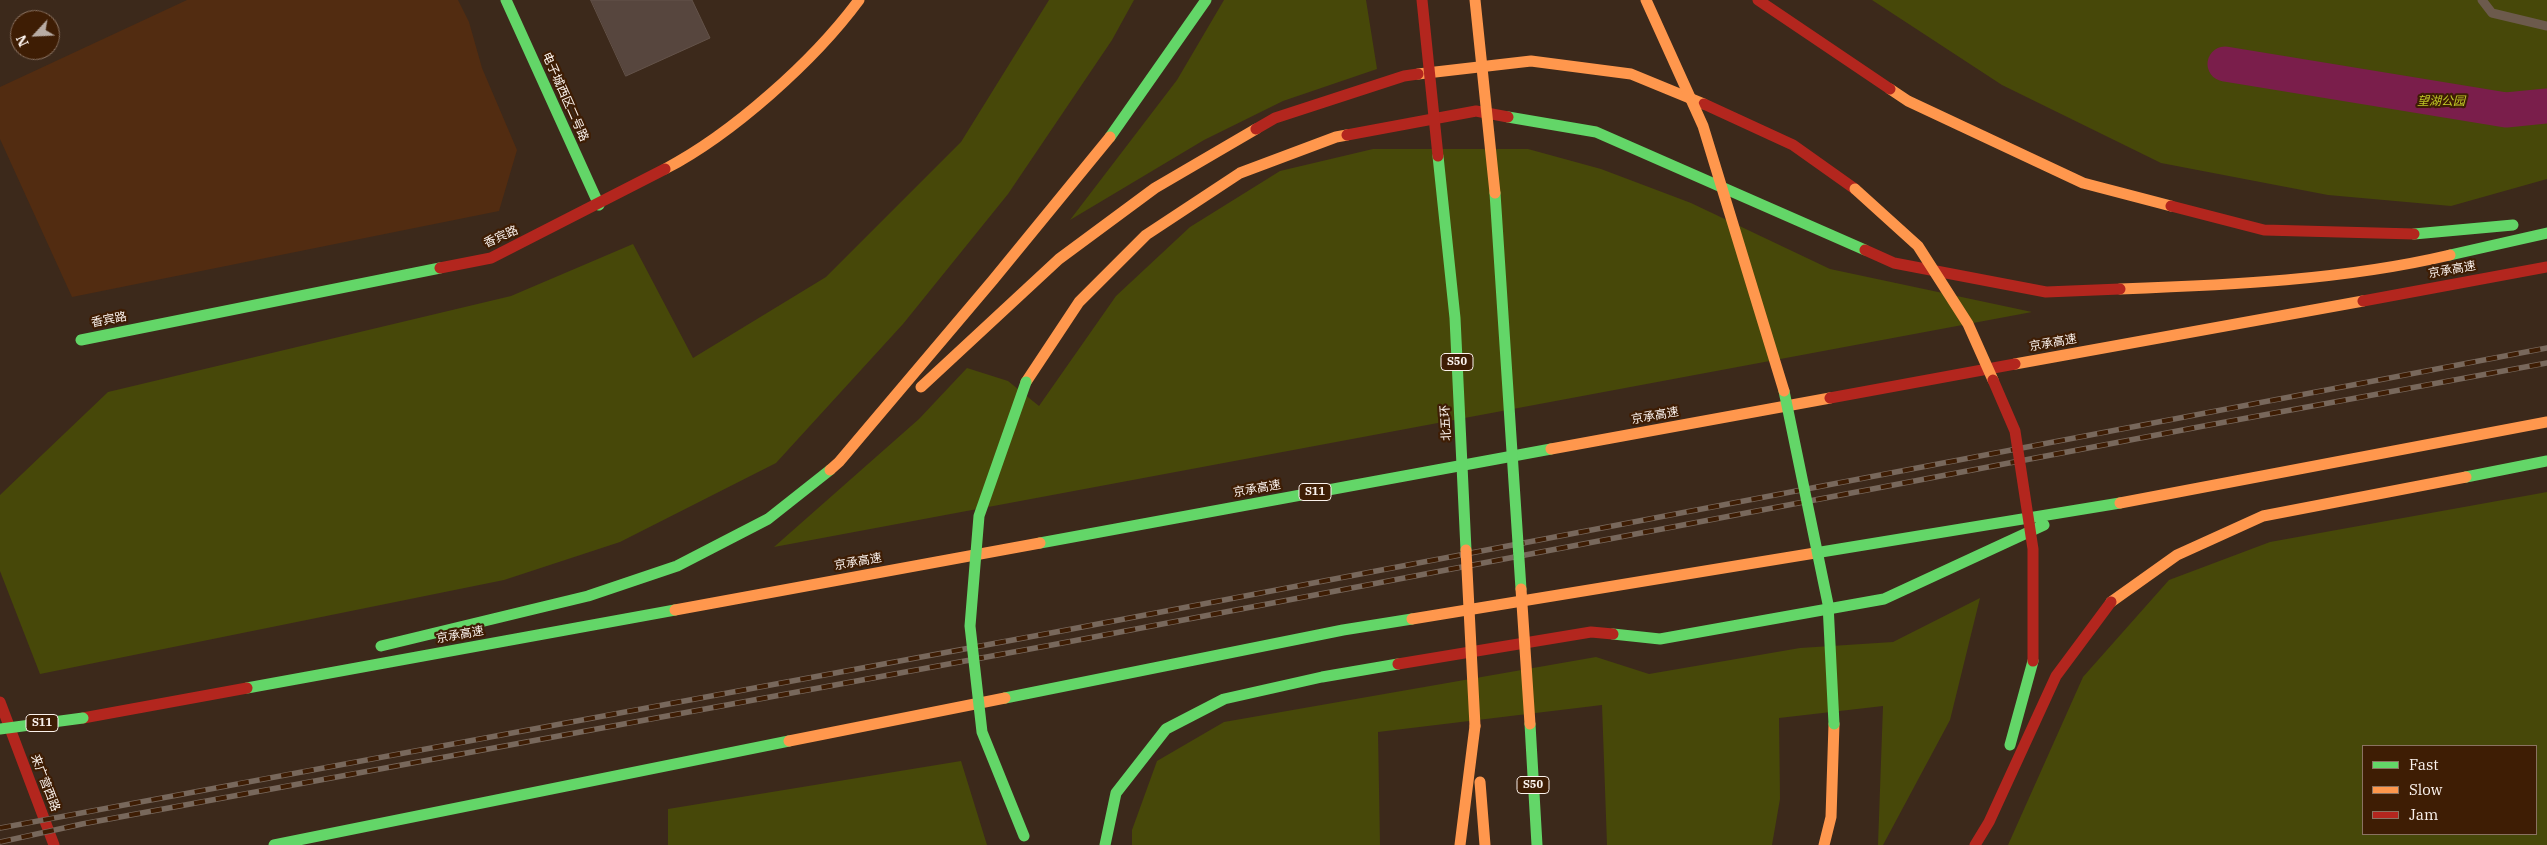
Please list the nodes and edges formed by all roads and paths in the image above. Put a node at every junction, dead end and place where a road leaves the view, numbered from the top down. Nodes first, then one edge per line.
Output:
1 (506, 0) edge
2 (859, 0) edge
3 (1206, 0) edge
4 (1422, 0) edge
5 (1475, 0) edge
6 (1646, 0) edge
7 (1758, 0) edge
8 (2482, 0) edge
9 (2547, 26) edge
10 (599, 205) junction
11 (2538, 222) edge
12 (2547, 232) edge
13 (2547, 267) edge
14 (81, 340) dead end
15 (2547, 422) edge
16 (2547, 461) edge
17 (839, 462) junction
18 (2075, 511) junction
19 (365, 650) dead end
20 (287, 668) dead end
21 (0, 702) edge
22 (83, 718) junction
23 (1475, 726) junction
24 (0, 729) edge
25 (1990, 822) junction
26 (1027, 840) edge
27 (54, 845) edge
28 (274, 845) edge
29 (1105, 845) edge
30 (1460, 845) edge
31 (1485, 845) edge
32 (1537, 845) edge
33 (1824, 845) edge
34 (1975, 845) edge

1 - 10 main road, 电子城西区二号路
2 - 10 main road, 香宾路
3 - 17 main road
4 - 23 main road, 北五环 / S50, bridge
5 - 32 main road, S50, bridge
6 - 33 main road, bridge
7 - 11 main road
8 - 9 lane
10 - 14 main road, 香宾路
12 - 26 main road, bridge
13 - 22 main road, 京承高速 / S11
15 - 18 main road
16 - 25 main road
17 - 19 main road
17 - 25 main road, bridge
18 - 28 main road
18 - 29 main road
20 - 22 main road
21 - 27 main road, 来广营西路
22 - 24 main road, 京承高速 / S11, bridge
23 - 30 main road
23 - 31 main road, 北五环 / S50
25 - 34 main road

